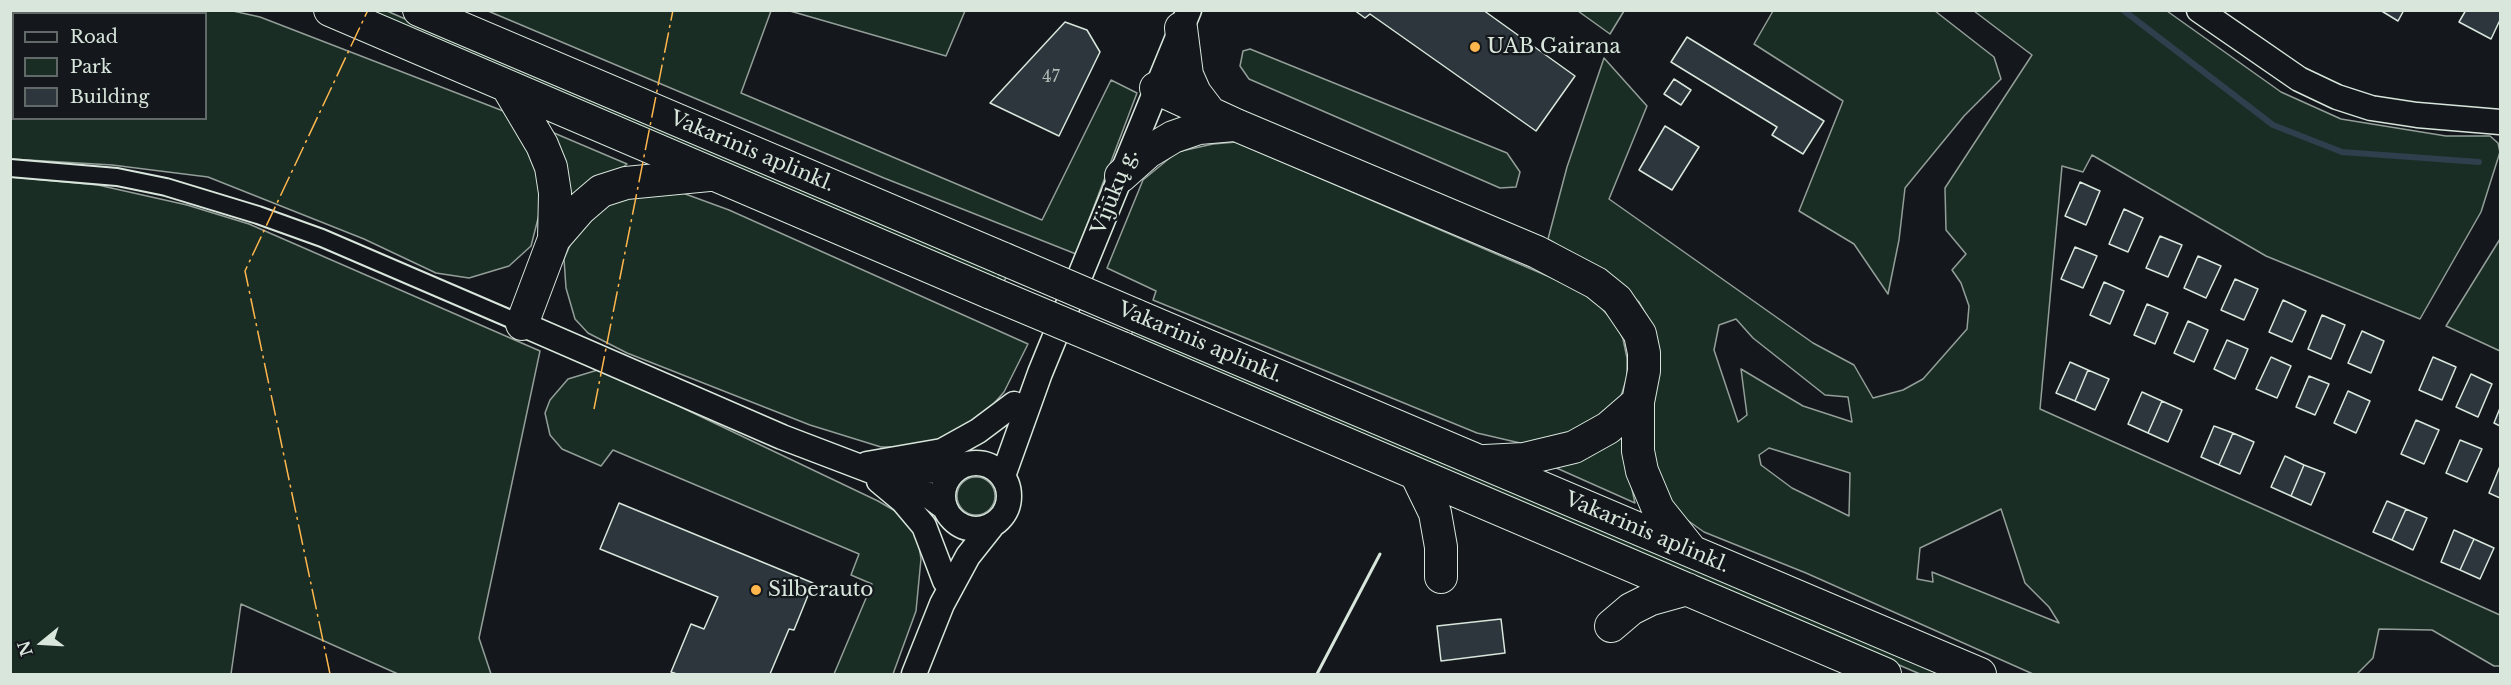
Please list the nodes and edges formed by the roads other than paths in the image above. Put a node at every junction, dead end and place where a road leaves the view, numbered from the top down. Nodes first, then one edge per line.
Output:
1 (330, 10) edge
2 (419, 10) edge
3 (2199, 10) edge
4 (1185, 19) edge
5 (507, 86) junction
6 (1156, 88) junction
7 (1223, 120) junction
8 (2500, 122) edge
9 (10, 168) edge
10 (715, 175) junction
11 (1121, 176) junction
12 (554, 238) junction
13 (522, 324) junction
14 (1040, 373) junction
15 (1638, 402) junction
16 (1014, 404) junction
17 (1479, 462) junction
18 (861, 465) junction
19 (961, 467) junction
20 (1416, 474) junction
21 (1003, 476) junction
22 (947, 512) junction
23 (991, 527) junction
24 (1695, 554) junction
25 (1441, 577) dead end
26 (1687, 589) junction
27 (943, 592) junction
28 (1611, 626) dead end
29 (914, 675) edge
30 (1885, 675) edge
31 (1980, 675) edge

1 - 5 highway, Vakarinis aplinkl.
2 - 17 highway, Vakarinis aplinkl., bridge
3 - 8 main road
4 - 6 main road, Vijūkų g.
4 - 7 highway
5 - 10 highway, Vakarinis aplinkl.
5 - 12 highway
6 - 7 highway
6 - 11 main road, Vijūkų g.
7 - 11 highway
7 - 15 highway
9 - 13 street
10 - 12 highway
10 - 20 highway, Vakarinis aplinkl., bridge
11 - 14 main road, Vijūkų g.
12 - 13 highway
13 - 18 main road
14 - 16 main road, Vijūkų g.
14 - 21 main road, Vijūkų g.
15 - 17 highway
15 - 24 highway
16 - 18 main road
16 - 19 main road, Vijūkų g.
17 - 24 highway, Vakarinis aplinkl.
18 - 19 main road
18 - 22 main road
18 - 27 main road
19 - 21 main road
19 - 22 main road
20 - 25 highway
20 - 26 highway, Vakarinis aplinkl.
21 - 23 main road
22 - 23 main road
22 - 27 main road
23 - 27 main road
24 - 31 highway, Vakarinis aplinkl.
26 - 28 highway
26 - 30 highway, Vakarinis aplinkl.
27 - 29 main road

